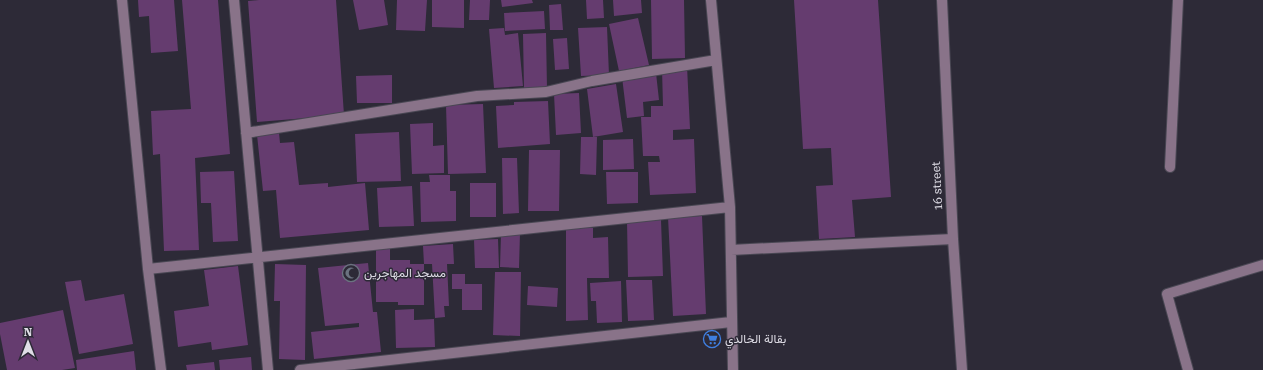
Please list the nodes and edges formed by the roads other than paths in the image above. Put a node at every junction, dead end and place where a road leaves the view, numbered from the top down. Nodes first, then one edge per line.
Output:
1 (122, 0) edge
2 (234, 0) edge
3 (711, 0) edge
4 (942, 0) edge
5 (1178, 0) edge
6 (716, 60) junction
7 (246, 133) junction
8 (1170, 167) dead end
9 (730, 207) junction
10 (953, 239) junction
11 (731, 250) junction
12 (258, 257) junction
13 (1263, 265) edge
14 (148, 269) junction
15 (731, 322) junction
16 (161, 370) edge
17 (268, 370) edge
18 (300, 370) edge
19 (733, 370) edge
20 (962, 370) edge
21 (1188, 370) edge

1 - 14 street
2 - 7 street
3 - 6 street
4 - 10 street, 16 street
5 - 8 street
6 - 7 street
6 - 9 street
7 - 12 street
9 - 11 street
9 - 12 street
10 - 11 street
10 - 20 street, 16 street
11 - 15 street
12 - 14 street
12 - 17 street
13 - 21 street
14 - 16 street
15 - 18 street
15 - 19 street

